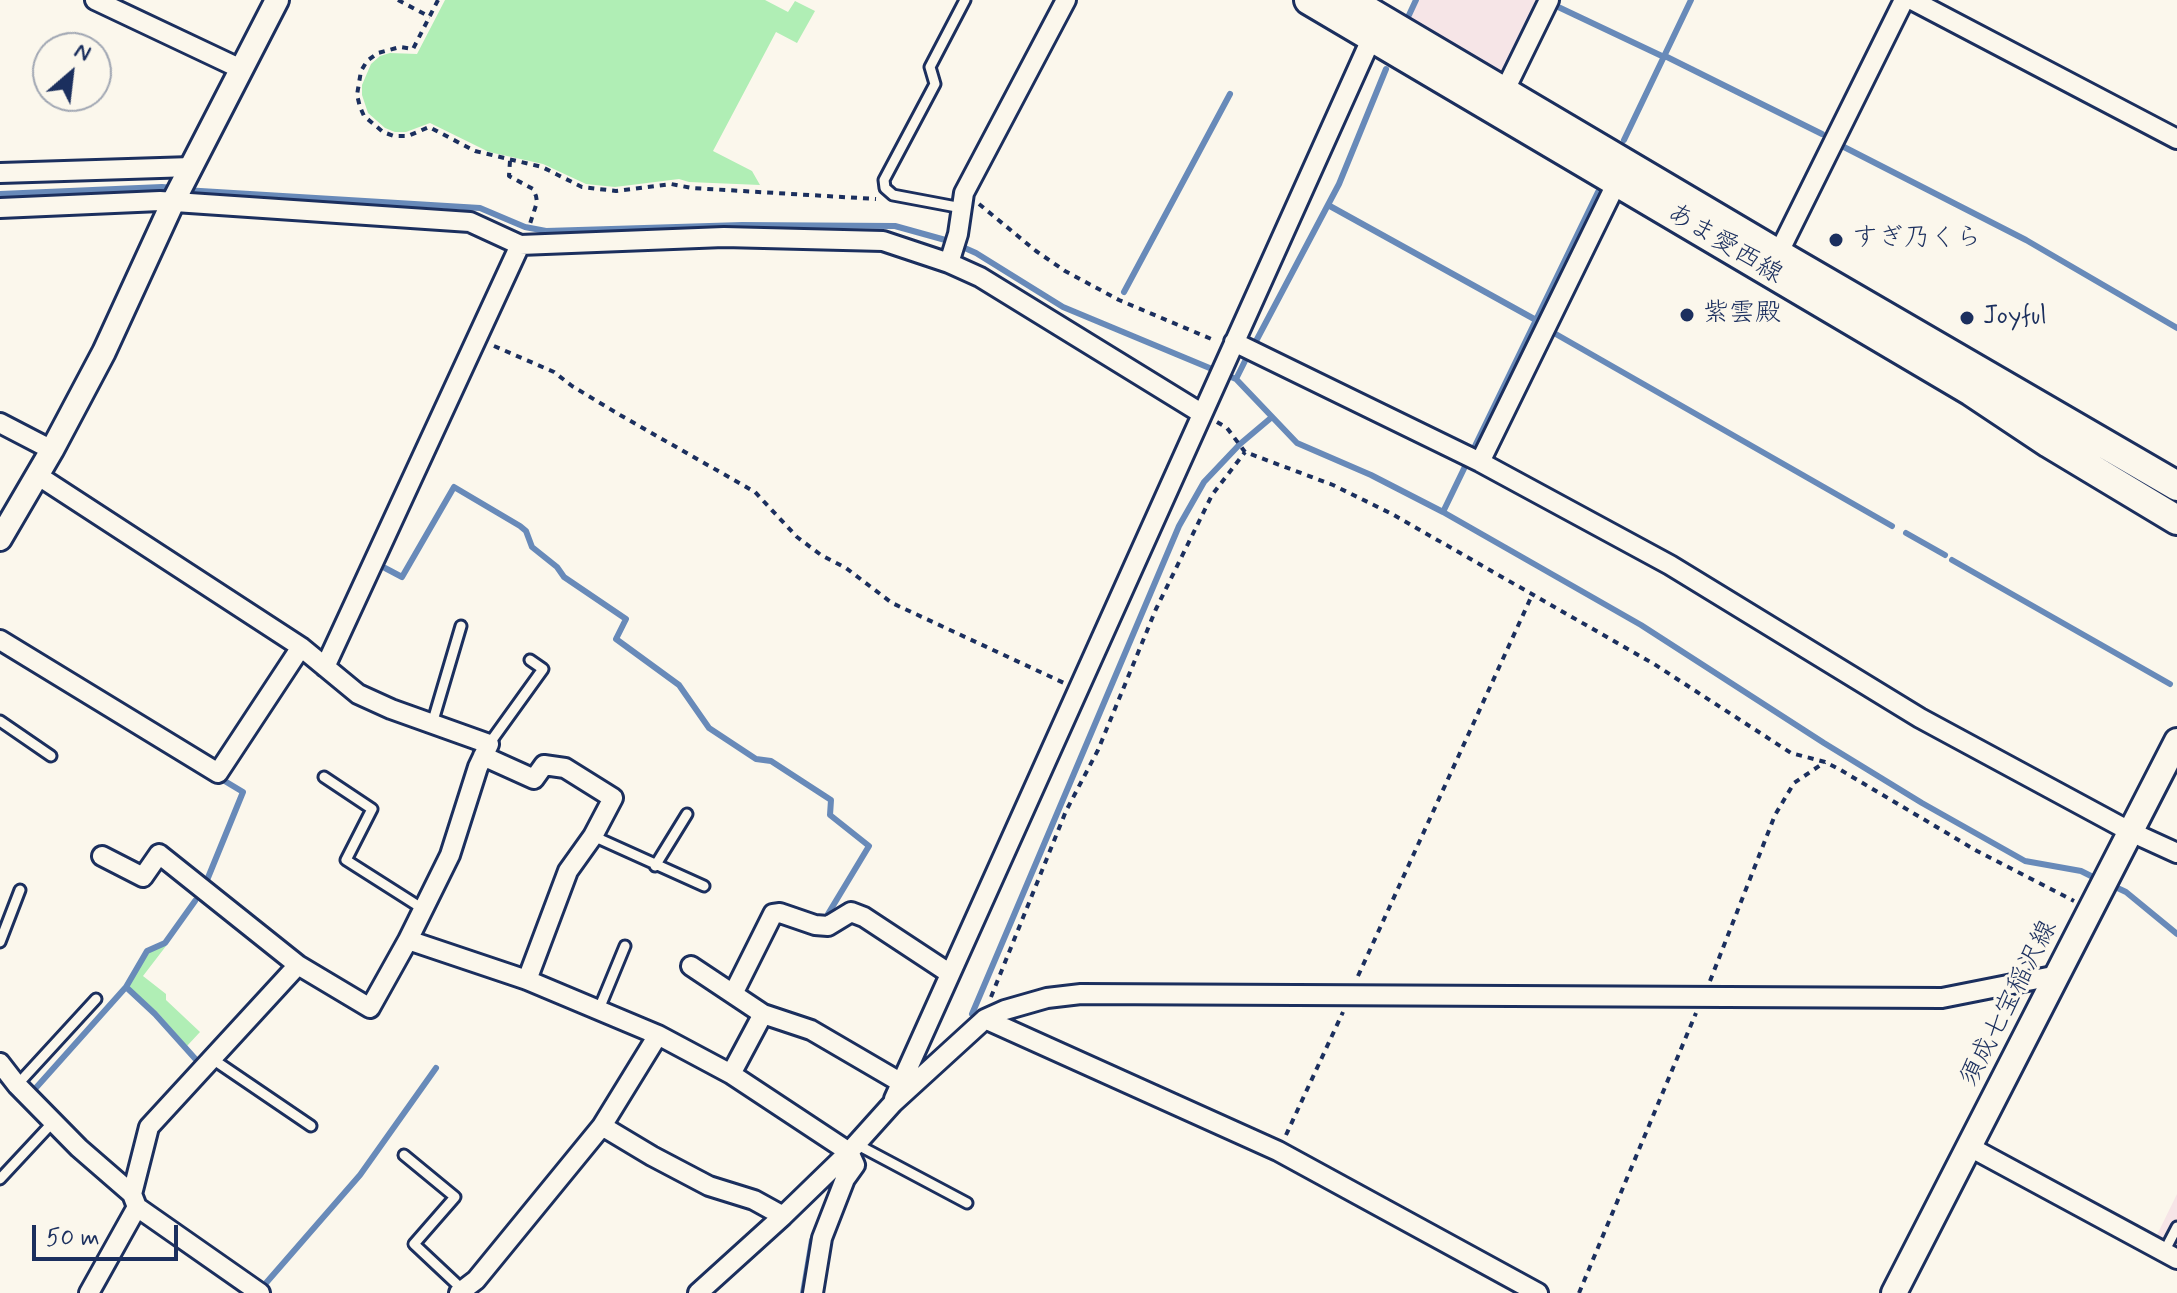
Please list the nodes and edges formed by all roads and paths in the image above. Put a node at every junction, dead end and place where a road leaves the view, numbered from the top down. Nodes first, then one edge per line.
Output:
1 (95, 0) edge
2 (277, 0) edge
3 (398, 0) edge
4 (438, 0) edge
5 (965, 0) edge
6 (1066, 0) edge
7 (1309, 0) edge
8 (1349, 0) edge
9 (1549, 0) edge
10 (1904, 0) edge
11 (1912, 0) edge
12 (430, 17) junction
13 (1372, 37) junction
14 (241, 69) junction
15 (1504, 92) junction
16 (2177, 139) edge
17 (510, 161) junction
18 (0, 173) edge
19 (188, 173) junction
20 (1617, 182) junction
21 (882, 201) dead end
22 (963, 201) junction
23 (173, 203) junction
24 (0, 208) edge
25 (531, 218) dead end
26 (520, 245) junction
27 (953, 249) junction
28 (1778, 254) junction
29 (477, 339) junction
30 (1230, 350) junction
31 (1201, 413) junction
32 (0, 423) edge
33 (1235, 438) dead end
34 (52, 450) junction
35 (1245, 451) junction
36 (1473, 459) junction
37 (37, 475) junction
38 (2177, 486) edge
39 (2177, 520) edge
40 (0, 539) edge
41 (1533, 593) junction
42 (461, 626) dead end
43 (0, 640) edge
44 (301, 647) junction
45 (530, 660) dead end
46 (325, 667) junction
47 (1076, 689) junction
48 (0, 721) edge
49 (432, 724) junction
50 (2177, 741) edge
51 (486, 750) junction
52 (51, 756) dead end
53 (1825, 762) junction
54 (324, 777) dead end
55 (687, 814) dead end
56 (2131, 832) junction
57 (593, 836) junction
58 (2177, 853) edge
59 (102, 856) dead end
60 (655, 866) junction
61 (704, 886) dead end
62 (20, 890) dead end
63 (2094, 904) junction
64 (423, 909) junction
65 (408, 940) junction
66 (0, 942) edge
67 (625, 946) dead end
68 (298, 965) junction
69 (691, 966) dead end
70 (949, 973) junction
71 (2058, 975) junction
72 (527, 980) junction
73 (733, 994) junction
74 (1350, 994) junction
75 (1704, 996) junction
76 (96, 999) dead end
77 (599, 1009) junction
78 (763, 1014) junction
79 (985, 1019) junction
80 (658, 1035) junction
81 (211, 1058) junction
82 (0, 1063) edge
83 (731, 1074) junction
84 (900, 1082) junction
85 (17, 1085) junction
86 (893, 1103) junction
87 (54, 1121) junction
88 (311, 1126) dead end
89 (602, 1126) junction
90 (1968, 1146) junction
91 (853, 1148) junction
92 (1278, 1151) junction
93 (404, 1155) dead end
94 (0, 1179) edge
95 (135, 1200) junction
96 (967, 1203) dead end
97 (783, 1216) junction
98 (2177, 1227) edge
99 (2171, 1256) edge
100 (461, 1292) edge
101 (89, 1293) edge
102 (260, 1293) edge
103 (698, 1293) edge
104 (813, 1293) edge
105 (1538, 1293) edge
106 (1579, 1293) edge
107 (1894, 1293) edge

1 - 14 street
2 - 14 street
3 - 12 path
4 - 12 path
5 - 22 lane
6 - 22 street
7 - 13 main road, あま愛西線
8 - 15 main road, あま愛西線
9 - 15 street
10 - 28 street
11 - 16 street
12 - 17 path
13 - 20 main road, あま愛西線
13 - 30 street
14 - 19 street
15 - 28 main road, あま愛西線
17 - 21 path
17 - 25 path
18 - 19 street
19 - 23 street
20 - 36 street
20 - 39 main road, あま愛西線
22 - 27 street
22 - 30 path
23 - 24 street
23 - 26 street
23 - 34 street
26 - 27 street
26 - 29 street
27 - 31 street
28 - 38 main road, あま愛西線
29 - 46 street
29 - 47 path
30 - 31 street
30 - 36 street
31 - 47 street
32 - 34 street
33 - 35 path
34 - 37 street
35 - 41 path
35 - 79 path
36 - 56 street
37 - 40 street
37 - 44 street
41 - 53 path
41 - 74 path
42 - 49 lane
43 - 44 street
44 - 46 street
45 - 51 lane
46 - 49 street
47 - 70 street
48 - 52 lane
49 - 51 street
50 - 56 main road, 須成七宝稲沢線
51 - 57 street
51 - 64 street
53 - 63 path
53 - 75 path
54 - 64 lane
55 - 60 lane
56 - 58 street
56 - 63 main road, 須成七宝稲沢線
57 - 60 lane
57 - 72 street
59 - 68 street
60 - 61 lane
62 - 66 lane
63 - 71 main road, 須成七宝稲沢線
64 - 65 street
65 - 68 street
65 - 72 street
67 - 77 lane
68 - 81 street
69 - 73 street
70 - 73 street
70 - 84 street
71 - 75 street
71 - 90 main road, 須成七宝稲沢線
72 - 77 street
73 - 78 street
74 - 75 street
74 - 79 street
74 - 92 path
75 - 106 path
76 - 85 lane
77 - 80 street
78 - 83 street
78 - 84 street
79 - 86 street
79 - 92 street
80 - 83 street
80 - 89 street
81 - 88 lane
81 - 95 street
82 - 85 street
83 - 91 street
84 - 86 street
85 - 87 street
86 - 91 street
87 - 94 lane
87 - 95 street
89 - 97 street
89 - 100 street
90 - 99 street
90 - 107 main road, 須成七宝稲沢線
91 - 96 lane
91 - 97 street
91 - 104 street
92 - 105 street
93 - 100 lane
95 - 101 street
95 - 102 street
97 - 103 street
98 - 99 lane

